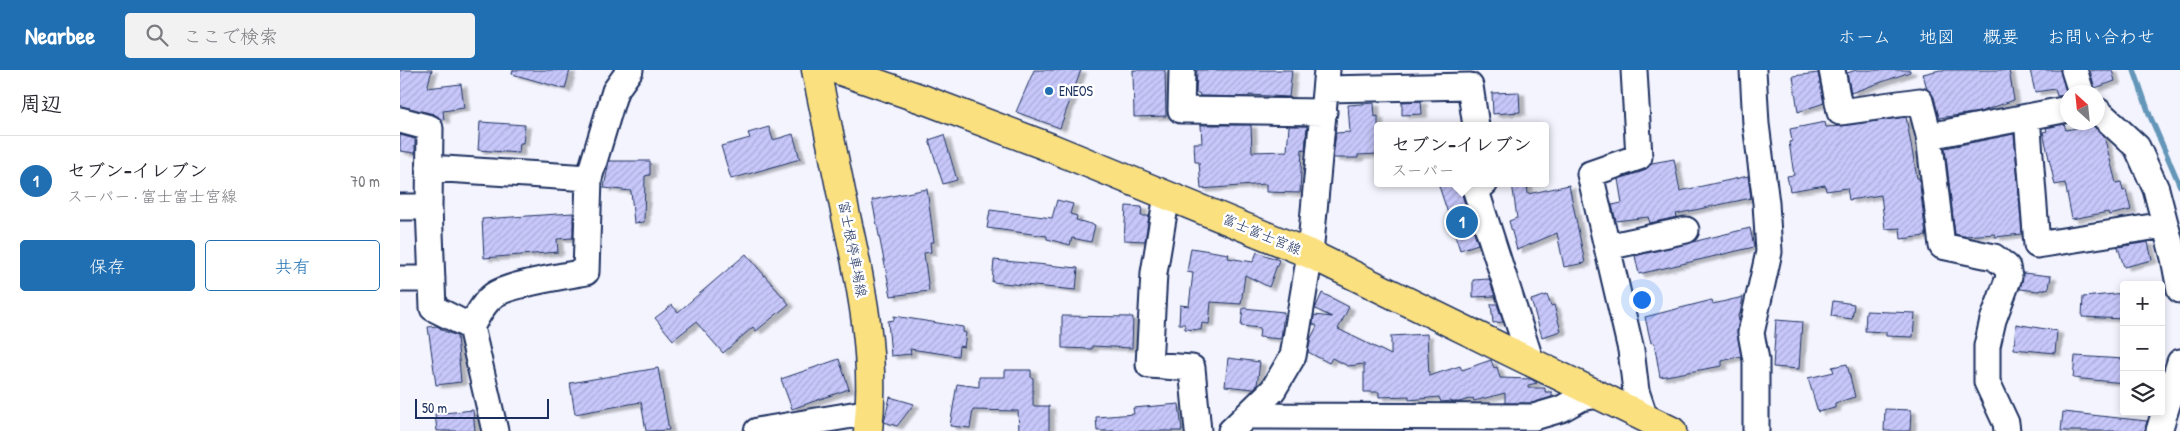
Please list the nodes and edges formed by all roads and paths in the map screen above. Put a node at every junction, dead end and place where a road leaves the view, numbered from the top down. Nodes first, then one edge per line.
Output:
1 (630, 70) edge
2 (816, 70) edge
3 (838, 70) edge
4 (1182, 70) edge
5 (1634, 70) edge
6 (1753, 70) edge
7 (1832, 70) edge
8 (2074, 70) edge
9 (2079, 85) edge
10 (1326, 90) edge
11 (2060, 111) edge
12 (2027, 117) junction
13 (2105, 117) edge
14 (400, 120) edge
15 (1475, 122) edge
16 (1929, 136) junction
17 (429, 168) junction
18 (589, 178) junction
19 (1480, 187) edge
20 (1168, 195) junction
21 (400, 207) edge
22 (429, 207) junction
23 (2165, 225) junction
24 (1686, 230) dead end
25 (1607, 247) junction
26 (1310, 254) junction
27 (400, 279) edge
28 (432, 279) junction
29 (2180, 290) edge
30 (471, 327) junction
31 (1531, 362) junction
32 (2180, 362) edge
33 (1599, 395) junction
34 (869, 422) edge
35 (1239, 423) edge
36 (1346, 423) edge
37 (1534, 424) edge
38 (1659, 426) edge
39 (495, 431) edge
40 (757, 431) edge
41 (1198, 431) edge
42 (1756, 431) edge
43 (2007, 431) edge
44 (2159, 431) edge

1 - 18 street
2 - 34 main road, 富士根停車場線
3 - 20 main road, 富士富士宮線
4 - 10 street
5 - 25 street
6 - 42 street
7 - 16 street
8 - 9 street
10 - 15 street
10 - 26 street
11 - 12 street
12 - 16 street
12 - 23 street
13 - 23 street
14 - 17 street
16 - 43 street
17 - 18 street
17 - 22 street
18 - 30 street
19 - 31 street
20 - 26 main road, 富士富士宮線
20 - 41 street
21 - 22 street
22 - 28 street
23 - 29 street
24 - 25 street
25 - 38 street
26 - 31 main road, 富士富士宮線
26 - 35 street
27 - 28 street
28 - 30 street
30 - 39 street
31 - 33 main road, 富士富士宮線
32 - 44 street
33 - 37 street
33 - 38 main road, 富士富士宮線
34 - 40 street
35 - 36 street
36 - 37 street

